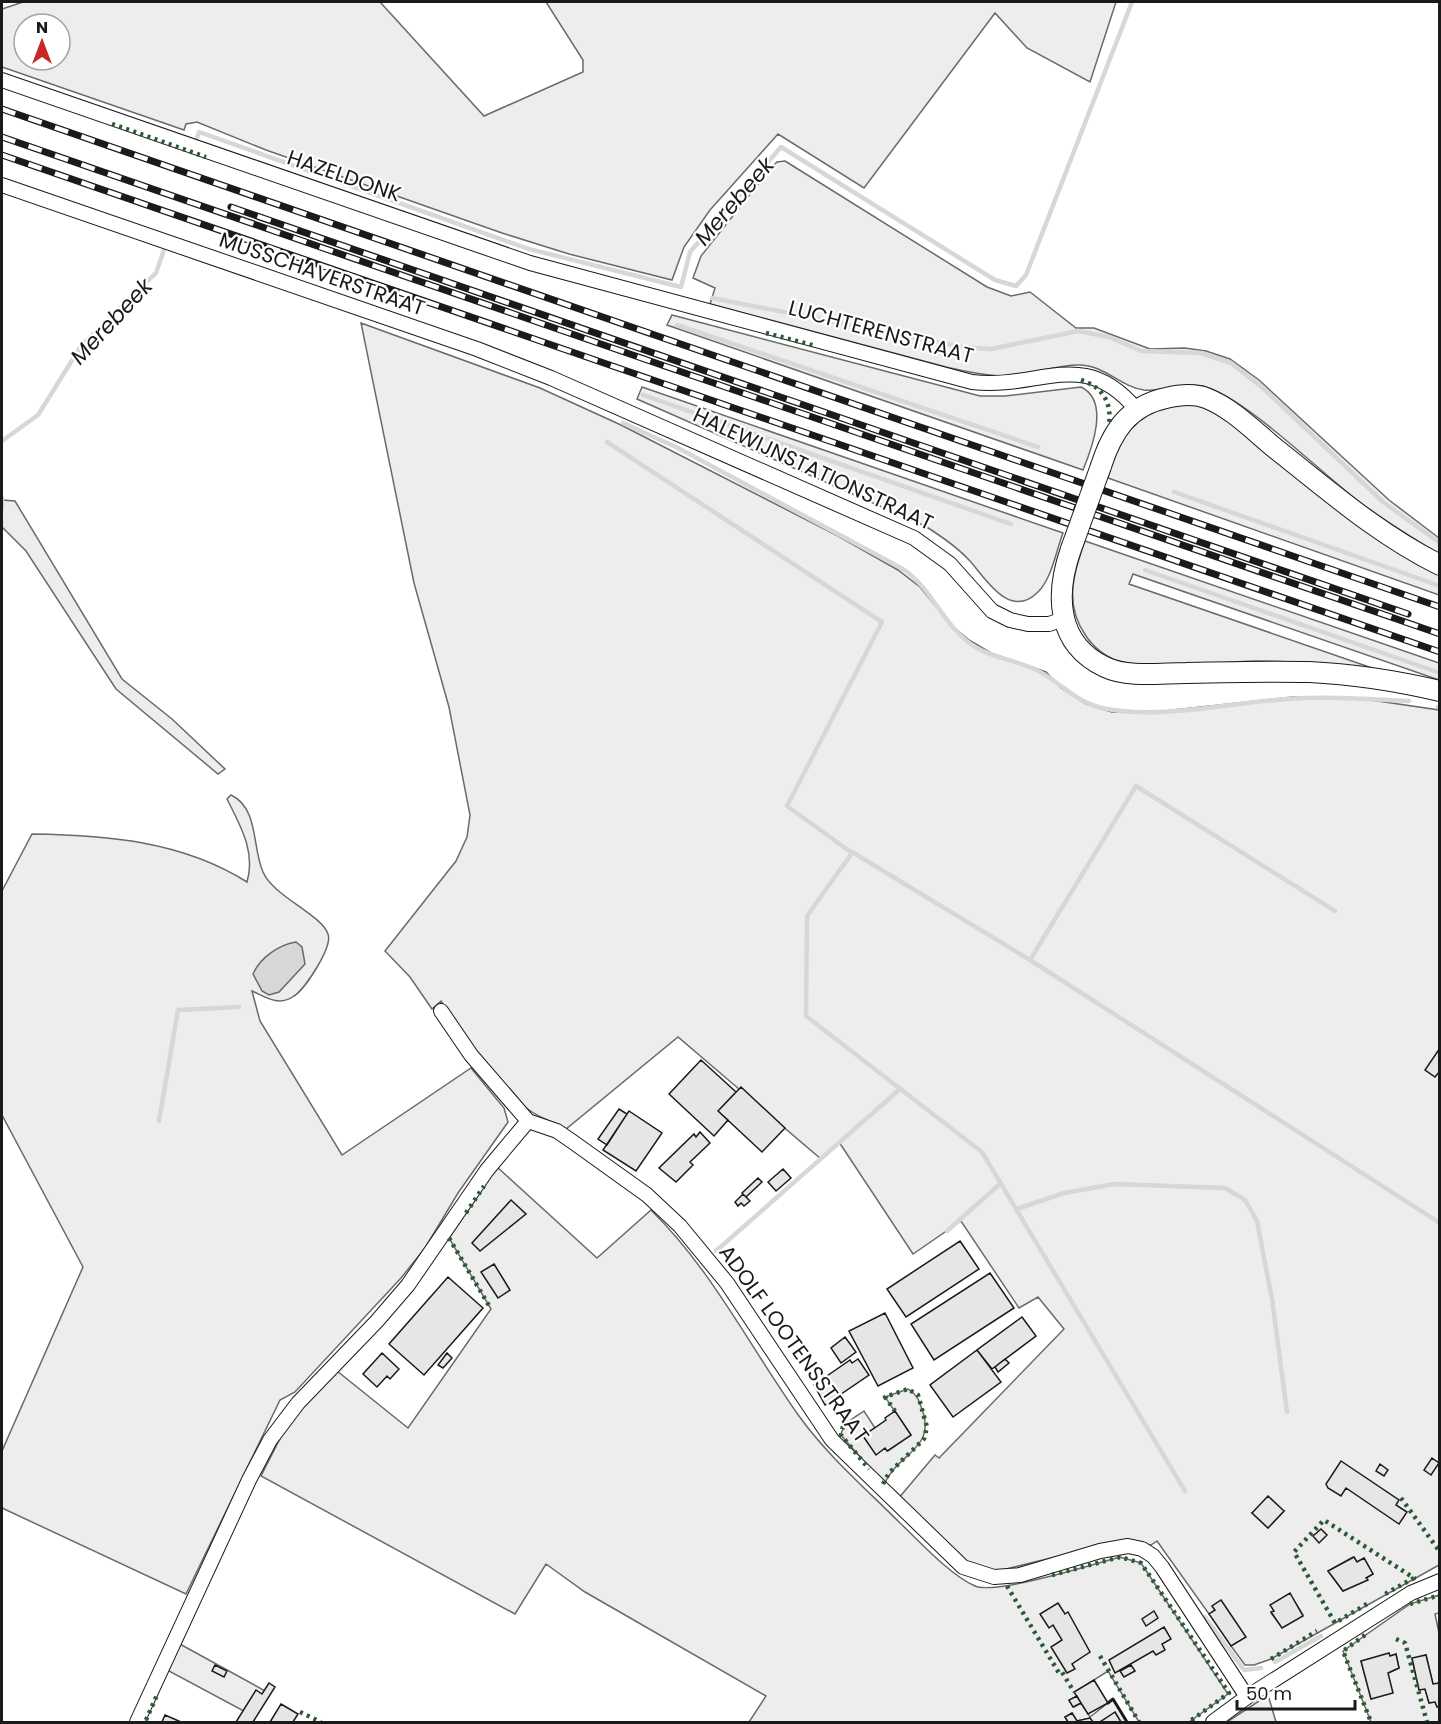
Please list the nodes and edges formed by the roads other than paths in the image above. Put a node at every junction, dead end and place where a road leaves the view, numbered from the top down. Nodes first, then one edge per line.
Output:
1 (2, 80) edge
2 (2, 185) edge
3 (675, 302) joint
4 (1136, 409) junction
5 (625, 410) joint
6 (1440, 565) edge
7 (1064, 619) junction
8 (1440, 691) edge
9 (441, 1011) dead end
10 (528, 1122) junction
11 (1440, 1581) edge
12 (1247, 1697) junction
13 (137, 1722) edge
14 (1213, 1722) edge

1 - 3 street, HAZELDONK
2 - 5 street, MUSSCHAVERSTRAAT
3 - 4 street, LUCHTERENSTRAAT
4 - 6 street
4 - 7 street, bridge
5 - 7 street, HALEWIJNSTATIONSTRAAT
7 - 8 street
9 - 10 street
10 - 12 street, ADOLF LOOTENSSTRAAT
10 - 13 street
11 - 12 street
12 - 14 street

